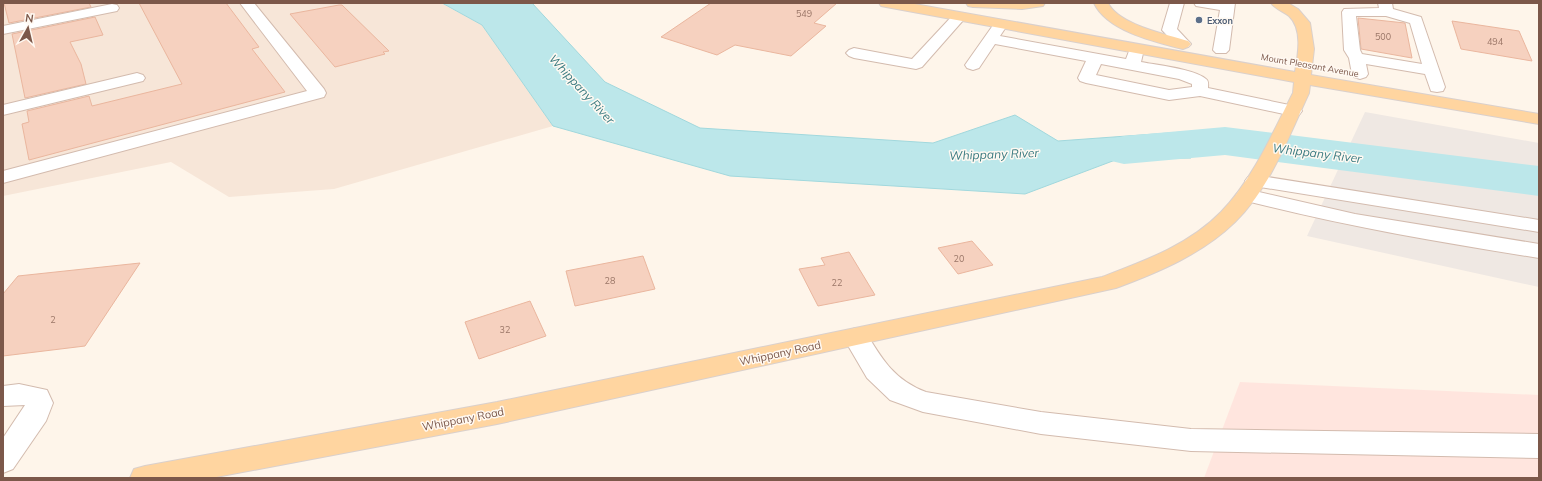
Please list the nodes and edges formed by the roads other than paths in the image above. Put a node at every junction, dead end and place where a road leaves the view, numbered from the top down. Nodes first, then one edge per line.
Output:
1 (247, 3) edge
2 (886, 3) edge
3 (941, 3) edge
4 (973, 3) edge
5 (1038, 3) edge
6 (1101, 3) edge
7 (1177, 3) edge
8 (1201, 3) edge
9 (1278, 3) edge
10 (1227, 5) edge
11 (1386, 7) edge
12 (112, 8) dead end
13 (960, 16) junction
14 (1001, 24) junction
15 (3, 30) edge
16 (991, 39) junction
17 (1183, 44) junction
18 (1136, 49) junction
19 (1221, 50) junction
20 (854, 53) dead end
21 (1095, 58) junction
22 (973, 65) dead end
23 (1132, 65) junction
24 (1358, 66) junction
25 (1431, 70) junction
26 (1303, 71) junction
27 (137, 78) dead end
28 (1437, 87) junction
29 (1200, 91) junction
30 (1539, 104) edge
31 (3, 110) edge
32 (1292, 113) junction
33 (1539, 118) edge
34 (3, 177) edge
35 (1256, 179) junction
36 (1539, 226) edge
37 (1539, 251) edge
38 (856, 337) junction
39 (3, 396) edge
40 (1539, 446) edge
41 (3, 461) edge
42 (145, 478) edge

1 - 34 lane
2 - 13 main road
3 - 17 main road
4 - 5 main road
6 - 17 main road
7 - 17 lane
8 - 10 lane
9 - 26 main road, Whippany Road
10 - 19 lane
11 - 24 lane
11 - 25 lane
12 - 15 lane
13 - 14 main road
13 - 20 lane
14 - 16 lane
14 - 18 main road
16 - 21 lane
16 - 22 lane
17 - 19 main road, Mount Pleasant Avenue
18 - 23 lane
18 - 26 main road
19 - 26 main road, Mount Pleasant Avenue
21 - 23 lane
21 - 29 lane
23 - 29 lane
24 - 25 lane
24 - 26 main road, Mount Pleasant Avenue
24 - 28 main road, Mount Pleasant Avenue
25 - 28 lane
26 - 32 main road, Whippany Road
26 - 33 main road
27 - 31 lane
28 - 30 main road, Mount Pleasant Avenue
29 - 32 lane
32 - 35 main road, Whippany Road
35 - 36 lane
35 - 37 lane
35 - 38 main road, Whippany Road
38 - 40 lane
38 - 42 main road, Whippany Road
39 - 41 lane

